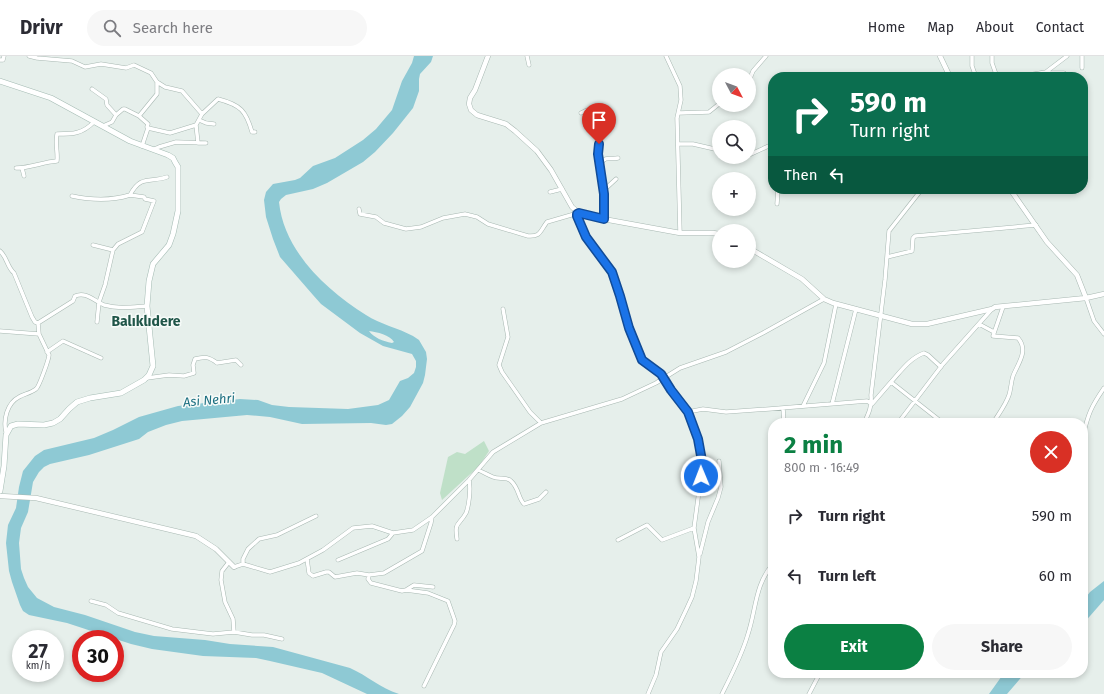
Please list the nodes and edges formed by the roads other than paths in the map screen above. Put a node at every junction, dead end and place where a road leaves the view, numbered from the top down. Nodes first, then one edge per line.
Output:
1 (4, 56) edge
2 (29, 56) edge
3 (488, 56) edge
4 (527, 56) edge
5 (666, 56) edge
6 (766, 56) edge
7 (940, 56) edge
8 (972, 56) edge
9 (992, 56) edge
10 (1067, 56) edge
11 (1082, 56) edge
12 (0, 60) edge
13 (528, 65) dead end
14 (756, 68) edge
15 (1082, 68) dead end
16 (948, 72) edge
17 (974, 72) edge
18 (995, 72) edge
19 (1049, 72) edge
20 (0, 81) edge
21 (157, 82) junction
22 (92, 89) dead end
23 (712, 110) edge
24 (581, 113) dead end
25 (678, 113) junction
26 (202, 114) junction
27 (116, 115) junction
28 (139, 116) junction
29 (199, 120) junction
30 (94, 122) junction
31 (214, 124) dead end
32 (196, 125) junction
33 (103, 126) junction
34 (148, 128) junction
35 (255, 132) dead end
36 (198, 143) junction
37 (206, 143) dead end
38 (678, 144) junction
39 (768, 145) edge
40 (142, 146) junction
41 (712, 148) edge
42 (154, 149) junction
43 (756, 153) edge
44 (618, 158) dead end
45 (600, 164) junction
46 (16, 168) dead end
47 (22, 168) junction
48 (24, 176) dead end
49 (167, 177) dead end
50 (616, 179) dead end
51 (562, 189) junction
52 (603, 191) junction
53 (550, 192) dead end
54 (778, 194) edge
55 (918, 194) edge
56 (1015, 194) edge
57 (130, 195) junction
58 (72, 196) dead end
59 (777, 204) dead end
60 (359, 209) dead end
61 (578, 214) junction
62 (604, 219) junction
63 (1036, 225) junction
64 (680, 233) junction
65 (712, 233) edge
66 (93, 245) dead end
67 (113, 250) junction
68 (0, 251) edge
69 (756, 252) edge
70 (887, 257) junction
71 (1104, 294) edge
72 (824, 298) junction
73 (1086, 298) junction
74 (99, 302) junction
75 (836, 304) junction
76 (147, 306) junction
77 (1004, 307) junction
78 (856, 308) junction
79 (503, 309) dead end
80 (992, 309) junction
81 (880, 315) junction
82 (97, 322) dead end
83 (38, 323) junction
84 (979, 324) junction
85 (0, 331) edge
86 (994, 332) junction
87 (39, 334) junction
88 (1104, 334) edge
89 (47, 352) junction
90 (101, 358) dead end
91 (240, 365) dead end
92 (941, 366) junction
93 (146, 378) junction
94 (664, 379) junction
95 (892, 382) junction
96 (1104, 388) edge
97 (915, 400) junction
98 (832, 404) junction
99 (872, 404) junction
100 (803, 406) junction
101 (783, 408) junction
102 (688, 412) junction
103 (784, 418) edge
104 (867, 418) edge
105 (902, 418) edge
106 (937, 418) edge
107 (996, 418) edge
108 (1087, 418) edge
109 (541, 423) junction
110 (6, 432) junction
111 (720, 461) dead end
112 (2, 462) edge
113 (478, 470) junction
114 (469, 480) junction
115 (0, 492) edge
116 (546, 492) dead end
117 (2, 496) edge
118 (316, 516) dead end
119 (432, 517) junction
120 (694, 528) junction
121 (393, 533) junction
122 (457, 539) dead end
123 (618, 540) dead end
124 (699, 557) junction
125 (307, 559) junction
126 (338, 560) dead end
127 (229, 562) junction
128 (244, 564) junction
129 (234, 567) joint
130 (768, 571) edge
131 (369, 575) junction
132 (433, 587) dead end
133 (406, 590) junction
134 (92, 601) dead end
135 (234, 632) junction
136 (282, 639) dead end
137 (817, 678) edge
138 (424, 686) dead end
139 (648, 694) edge
140 (722, 694) edge
141 (809, 694) edge

1 - 12 street
2 - 21 street
3 - 51 street
4 - 13 street
5 - 25 street
6 - 14 street
7 - 16 street
8 - 17 street
9 - 18 street
10 - 19 street
11 - 15 street
20 - 30 main road
21 - 26 street
21 - 28 street
22 - 27 street
23 - 25 street
24 - 45 street
25 - 38 street
26 - 29 street
26 - 35 street
27 - 28 street
27 - 33 street
28 - 34 street
29 - 31 street
29 - 32 street
30 - 33 main road
30 - 47 street
32 - 34 street
32 - 36 street
33 - 40 main road
34 - 40 street
36 - 37 street
36 - 42 street
38 - 41 street
38 - 64 street
39 - 43 street
40 - 42 main road
42 - 76 main road
44 - 45 street
45 - 52 street
46 - 47 street
47 - 48 street
49 - 57 street
50 - 52 street
51 - 53 street
51 - 61 street
52 - 62 street
54 - 59 street
55 - 70 street
56 - 63 street
57 - 58 street
57 - 67 street
60 - 61 street
61 - 62 street
61 - 94 street
62 - 64 street
63 - 70 street
63 - 73 street
64 - 65 street
66 - 67 street
67 - 74 street
68 - 83 street
69 - 72 street
70 - 81 street
71 - 73 street
72 - 75 street
72 - 94 street
73 - 77 street
73 - 88 street
74 - 76 street
74 - 82 street
74 - 83 street
75 - 78 street
75 - 100 street
76 - 93 main road
77 - 80 street
77 - 86 street
78 - 81 street
78 - 98 street
79 - 109 street
80 - 81 street
80 - 84 street
81 - 99 street
83 - 87 street
84 - 86 street
84 - 92 street
85 - 87 street
86 - 107 street
87 - 89 street
89 - 90 street
89 - 110 street
91 - 93 street
92 - 95 street
92 - 97 street
93 - 110 main road
94 - 102 street
94 - 109 street
95 - 97 street
95 - 99 street
96 - 108 street
97 - 105 street
97 - 106 street
98 - 99 street
98 - 100 street
99 - 104 street
100 - 101 street
101 - 102 street
101 - 103 street
102 - 120 street
109 - 113 street
110 - 112 main road
111 - 124 street
112 - 115 main road
113 - 114 street
113 - 116 street
114 - 119 street
114 - 122 street
117 - 127 street
118 - 128 street
119 - 121 street
119 - 131 street
120 - 123 street
120 - 124 street
121 - 125 street
121 - 126 street
124 - 139 street
125 - 128 street
125 - 131 street
127 - 129 street
127 - 135 street
128 - 129 street
130 - 140 street
131 - 133 street
132 - 133 street
133 - 138 street
134 - 135 street
135 - 136 street
137 - 141 street

